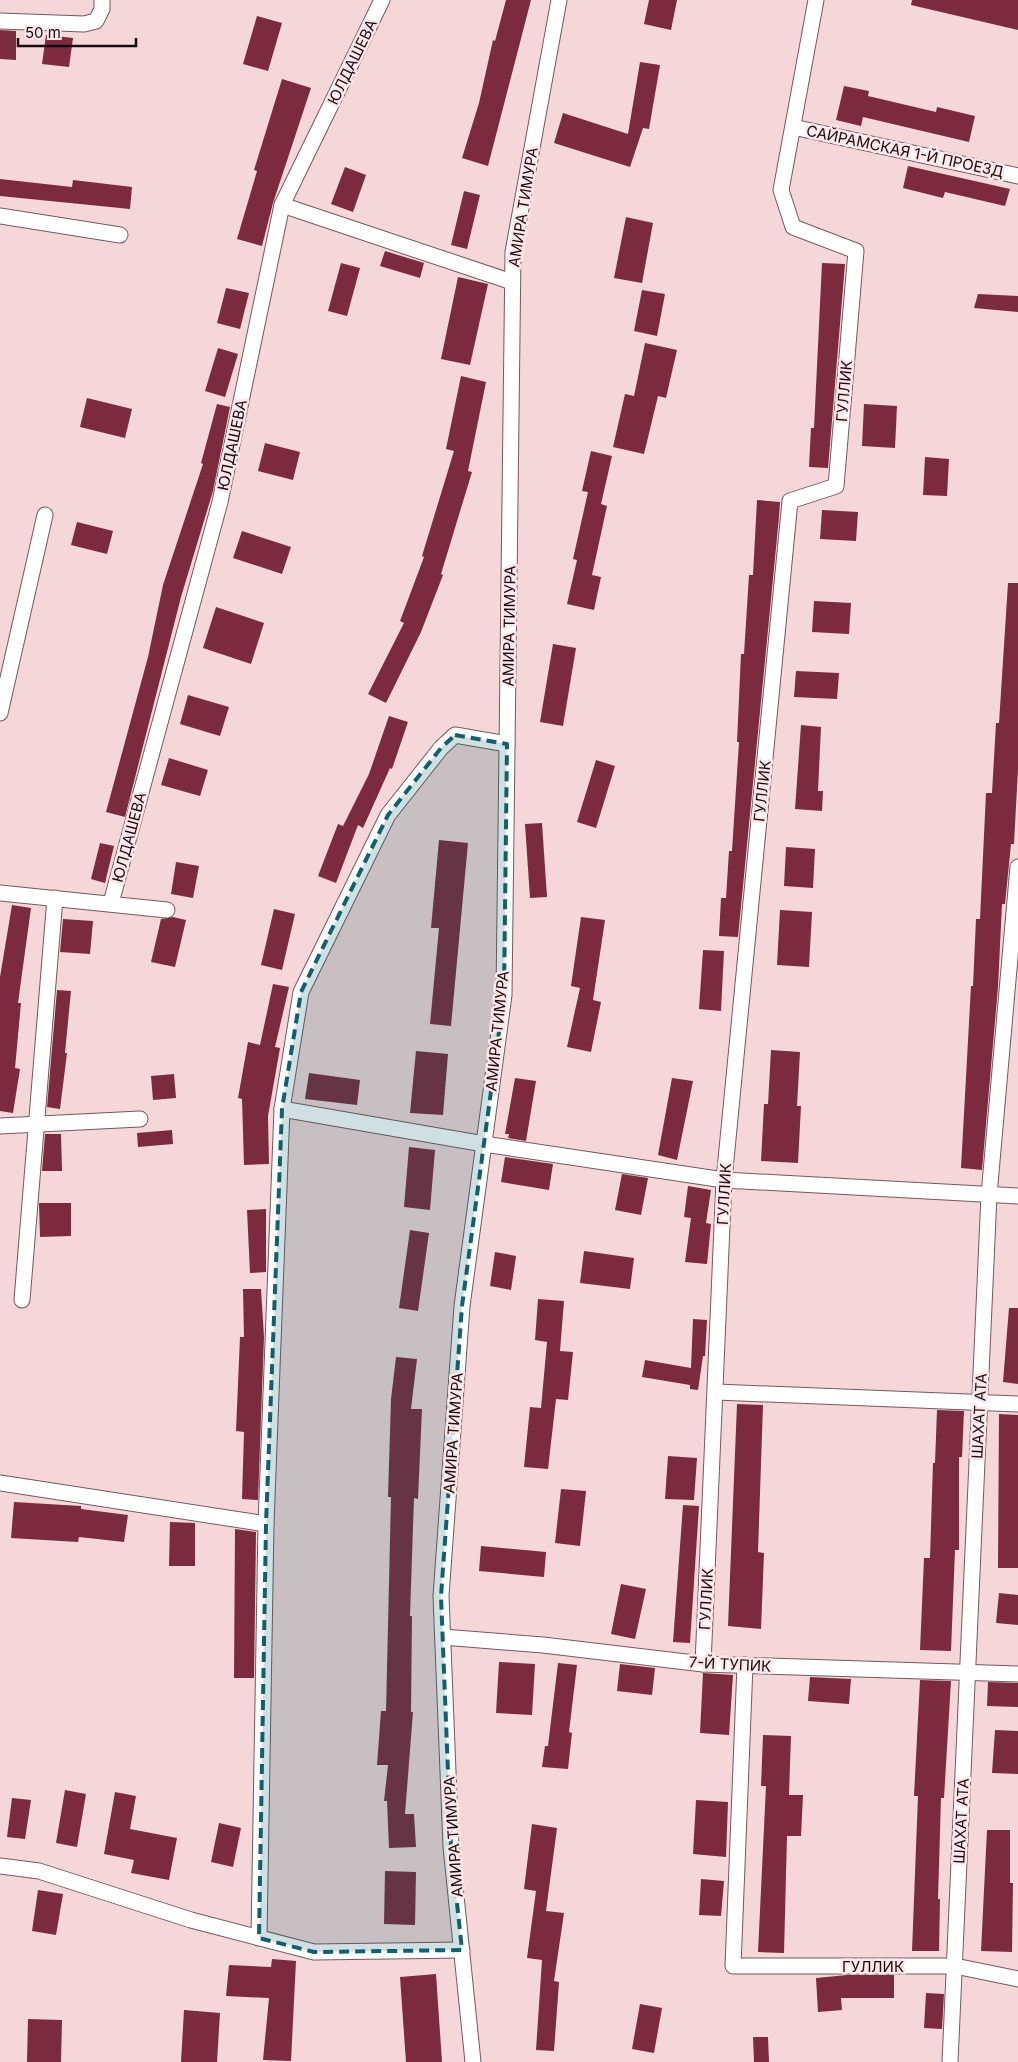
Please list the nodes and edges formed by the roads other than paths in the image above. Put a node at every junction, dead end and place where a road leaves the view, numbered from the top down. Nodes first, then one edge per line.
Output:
1 (102, 0) edge
2 (382, 0) edge
3 (559, 0) edge
4 (816, 0) edge
5 (0, 22) edge
6 (793, 127) junction
7 (1018, 176) edge
8 (282, 205) junction
9 (0, 216) edge
10 (120, 235) dead end
11 (512, 282) junction
12 (45, 515) dead end
13 (0, 713) edge
14 (507, 744) junction
15 (1018, 867) edge
16 (0, 893) edge
17 (55, 898) junction
18 (111, 903) junction
19 (167, 910) dead end
20 (1013, 988) edge
21 (282, 1109) junction
22 (140, 1119) dead end
23 (37, 1125) junction
24 (0, 1126) edge
25 (484, 1144) junction
26 (724, 1180) junction
27 (989, 1195) junction
28 (1018, 1196) edge
29 (22, 1300) dead end
30 (716, 1392) junction
31 (980, 1402) junction
32 (1018, 1404) edge
33 (0, 1483) edge
34 (266, 1524) junction
35 (443, 1637) junction
36 (703, 1664) junction
37 (746, 1665) junction
38 (968, 1672) junction
39 (1018, 1674) edge
40 (0, 1866) edge
41 (259, 1938) junction
42 (462, 1950) junction
43 (955, 1966) junction
44 (1018, 1979) edge
45 (474, 2062) edge
46 (950, 2062) edge

1 - 5 street
2 - 8 street, ЮЛДАШЕВА
3 - 11 street, АМИРА ТИМУРА
4 - 6 street, ГУЛЛИК
6 - 7 street, САЙРАМСКАЯ 1-Й ПРОЕЗД
6 - 26 street, ГУЛЛИК
8 - 11 street
8 - 18 street, ЮЛДАШЕВА
9 - 10 street
11 - 14 street, АМИРА ТИМУРА
12 - 13 street
14 - 21 street
14 - 25 street, АМИРА ТИМУРА
15 - 20 street, ШАХАТ АТА
16 - 17 street, ЮЛДАШЕВА
17 - 18 street, ЮЛДАШЕВА
17 - 23 street
18 - 19 street, ЮЛДАШЕВА
20 - 27 street, ШАХАТ АТА
21 - 25 street
21 - 34 street
22 - 23 street
23 - 24 street
23 - 29 street
25 - 26 street
25 - 35 street, АМИРА ТИМУРА
26 - 27 street
26 - 30 street, ГУЛЛИК
27 - 28 street
27 - 31 street, ШАХАТ АТА
30 - 31 street
30 - 36 street, ГУЛЛИК
31 - 32 street
31 - 38 street, ШАХАТ АТА
33 - 34 street
34 - 41 street
35 - 36 street, 7-Й ТУПИК
35 - 42 street, АМИРА ТИМУРА
36 - 37 street, 7-Й ТУПИК
37 - 38 street, 7-Й ТУПИК
37 - 43 street, ГУЛЛИК
38 - 39 street, 7-Й ТУПИК
38 - 43 street, ШАХАТ АТА
40 - 41 street
41 - 42 street
42 - 45 street, АМИРА ТИМУРА
43 - 44 street
43 - 46 street, ШАХАТ АТА

